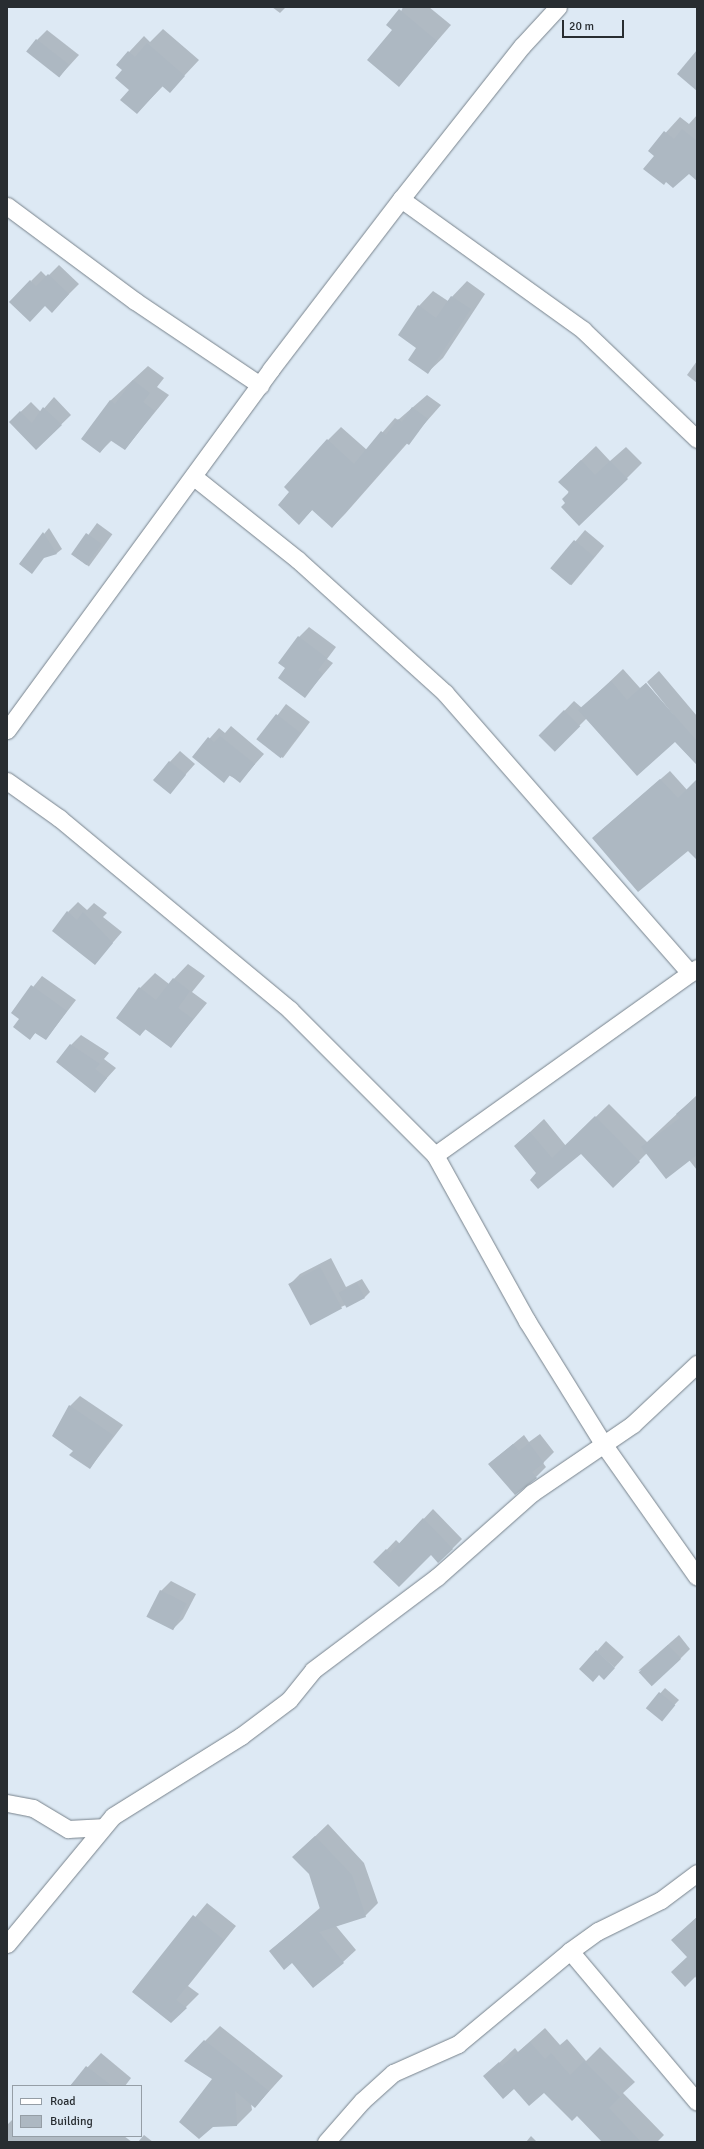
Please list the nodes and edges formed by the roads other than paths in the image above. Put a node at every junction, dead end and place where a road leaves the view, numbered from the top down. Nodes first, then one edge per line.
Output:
1 (558, 7) edge
2 (401, 199) junction
3 (7, 206) edge
4 (260, 385) junction
5 (697, 439) edge
6 (194, 477) junction
7 (7, 730) edge
8 (7, 781) edge
9 (693, 971) edge
10 (435, 1155) junction
11 (697, 1364) edge
12 (604, 1445) junction
13 (697, 1577) edge
14 (7, 1803) edge
15 (101, 1827) junction
16 (697, 1873) edge
17 (7, 1944) edge
18 (570, 1951) junction
19 (697, 2102) edge
20 (327, 2141) edge

1 - 2 street
2 - 4 street
2 - 5 street
3 - 4 street
4 - 6 street
6 - 7 street
6 - 9 street
8 - 10 street
9 - 10 street
10 - 12 street
11 - 12 street
12 - 13 street
12 - 15 street
14 - 15 street
15 - 17 street
16 - 18 street
18 - 19 street
18 - 20 street

